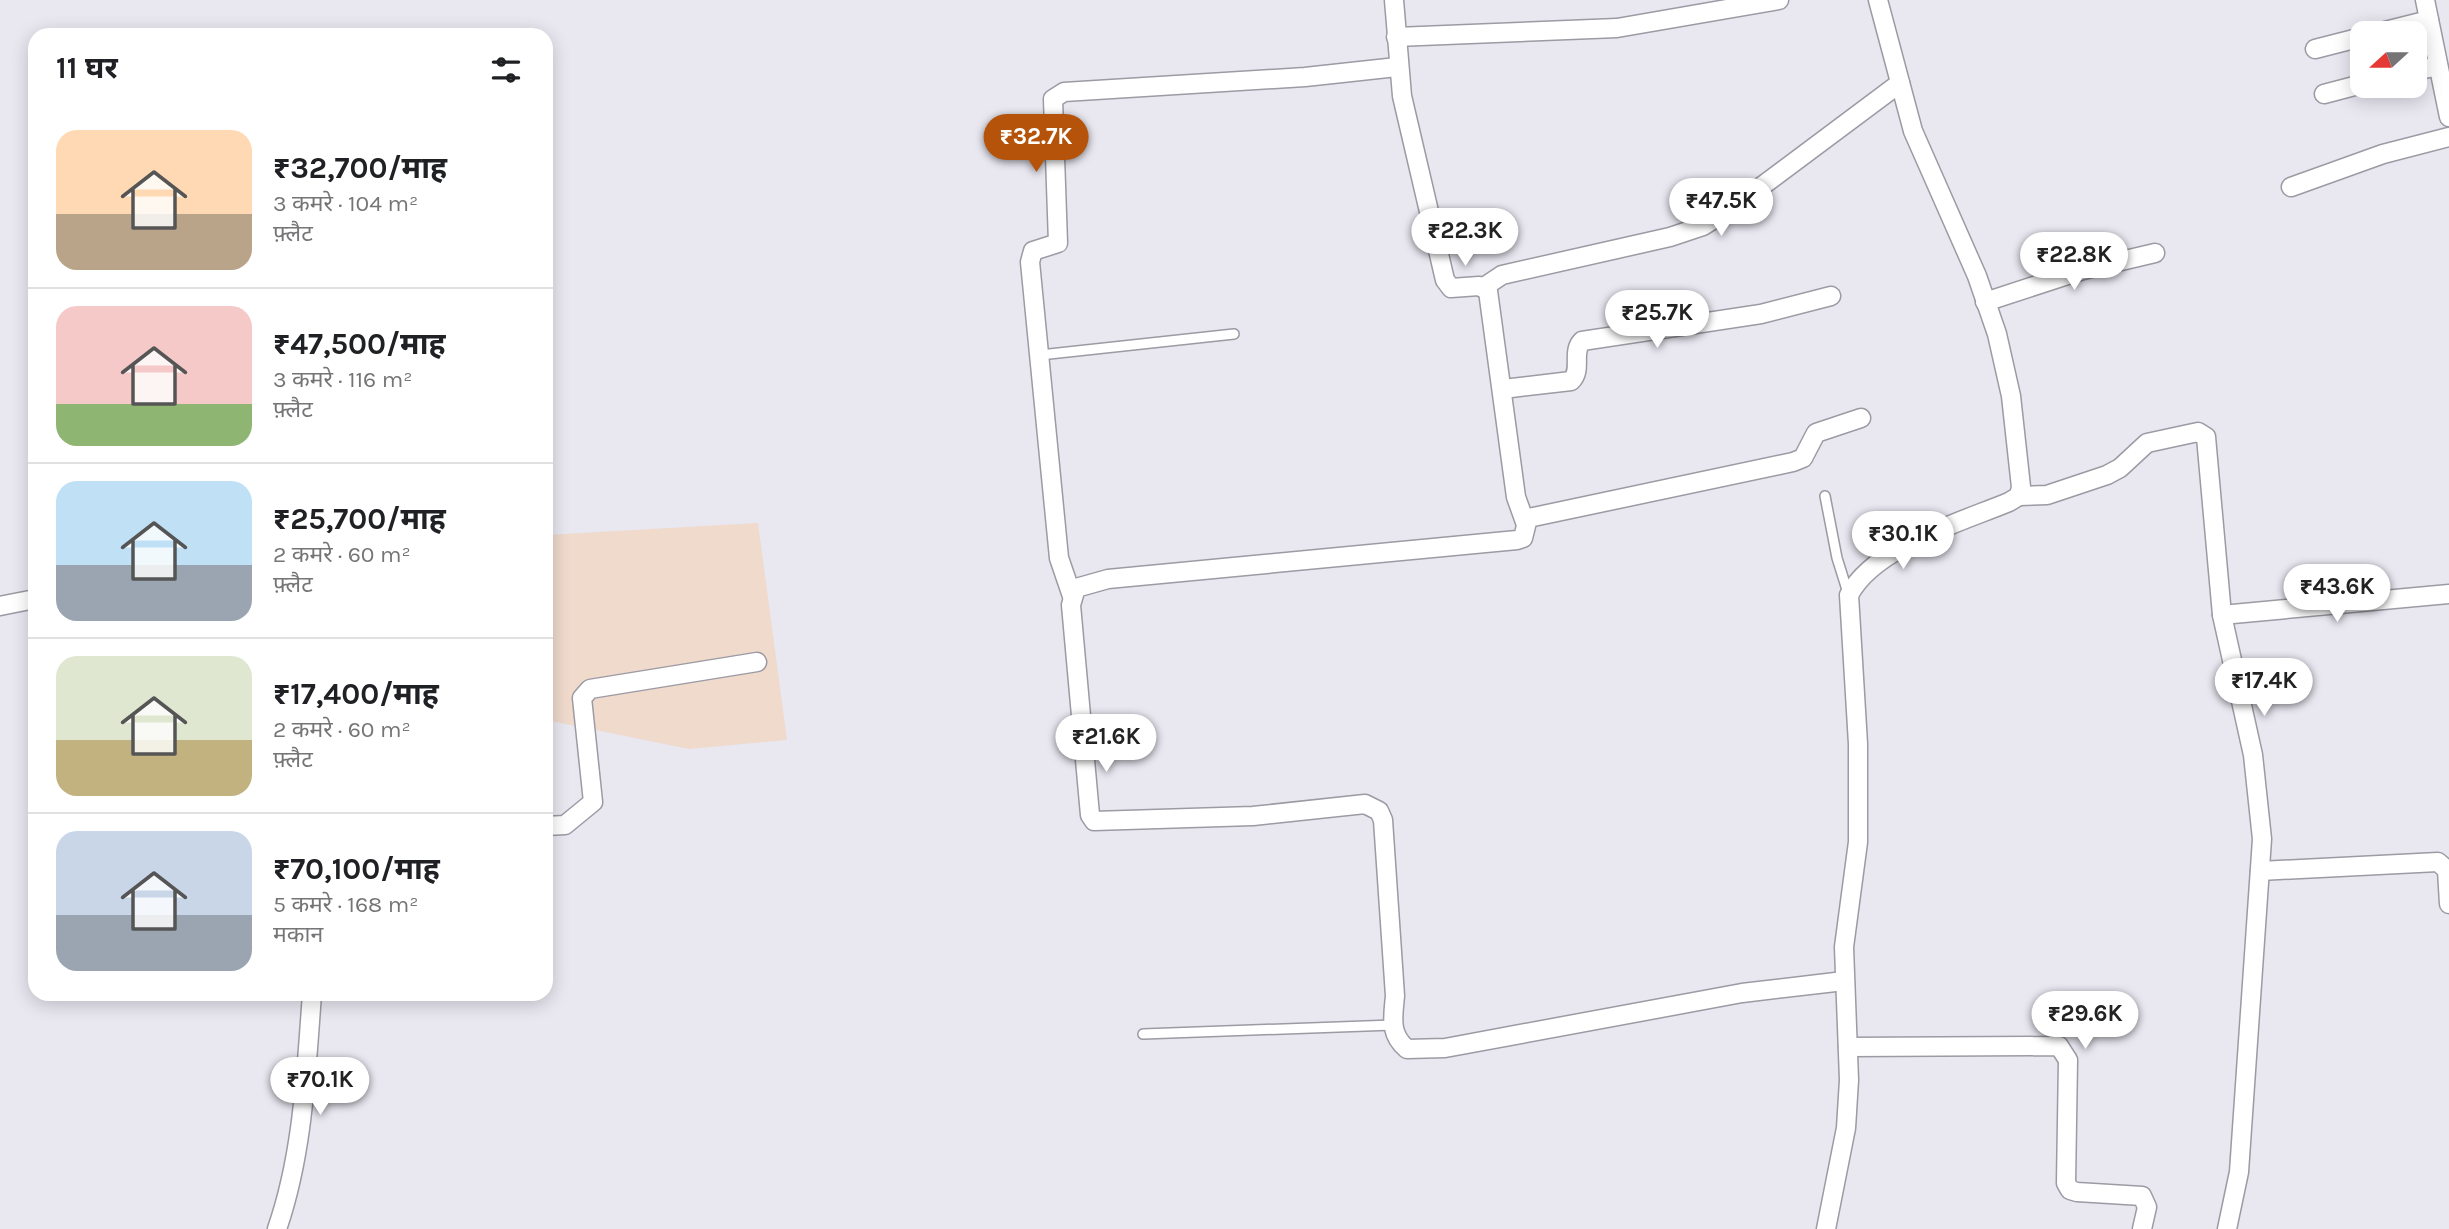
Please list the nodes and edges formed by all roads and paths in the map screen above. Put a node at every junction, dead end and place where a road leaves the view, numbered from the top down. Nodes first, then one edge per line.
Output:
1 (1394, 0) edge
2 (1779, 0) edge
3 (1878, 0) edge
4 (2425, 0) edge
5 (2429, 20) junction
6 (2425, 21) edge
7 (1396, 37) junction
8 (2350, 40) edge
9 (2315, 49) dead end
10 (2438, 66) junction
11 (1397, 67) junction
12 (2427, 68) edge
13 (1900, 83) junction
14 (2350, 87) edge
15 (2325, 94) dead end
16 (2449, 117) edge
17 (2449, 137) edge
18 (2291, 187) dead end
19 (2155, 253) dead end
20 (1484, 288) junction
21 (1831, 296) dead end
22 (1985, 302) junction
23 (1234, 334) dead end
24 (1040, 355) junction
25 (1503, 390) junction
26 (1861, 418) dead end
27 (1825, 495) dead end
28 (2019, 496) junction
29 (1525, 522) junction
30 (2449, 594) edge
31 (1849, 595) junction
32 (1072, 596) junction
33 (28, 600) edge
34 (0, 606) edge
35 (2222, 615) junction
36 (757, 662) dead end
37 (553, 826) edge
38 (2260, 871) junction
39 (2449, 904) edge
40 (1844, 981) junction
41 (311, 1001) edge
42 (1392, 1025) junction
43 (1143, 1034) dead end
44 (1848, 1047) junction
45 (277, 1229) edge
46 (1826, 1229) edge
47 (2142, 1229) edge
48 (2227, 1229) edge

1 - 7 street
2 - 7 street
3 - 13 street
4 - 5 street
5 - 6 street
5 - 10 street
7 - 11 street
8 - 9 street
10 - 12 street
10 - 16 street
11 - 20 street
11 - 24 street
13 - 20 street
13 - 22 street
14 - 15 street
17 - 18 street
19 - 22 street
20 - 25 street
21 - 25 street
22 - 28 street
23 - 24 lane
24 - 32 street
25 - 29 street
26 - 29 street
27 - 31 lane
28 - 31 street
28 - 35 street
29 - 32 street
30 - 35 street
31 - 40 street
32 - 42 street
33 - 34 street
35 - 38 street
36 - 37 street
38 - 39 street
38 - 48 street
40 - 42 street
40 - 44 street
41 - 45 street
42 - 43 lane
44 - 46 street
44 - 47 street

